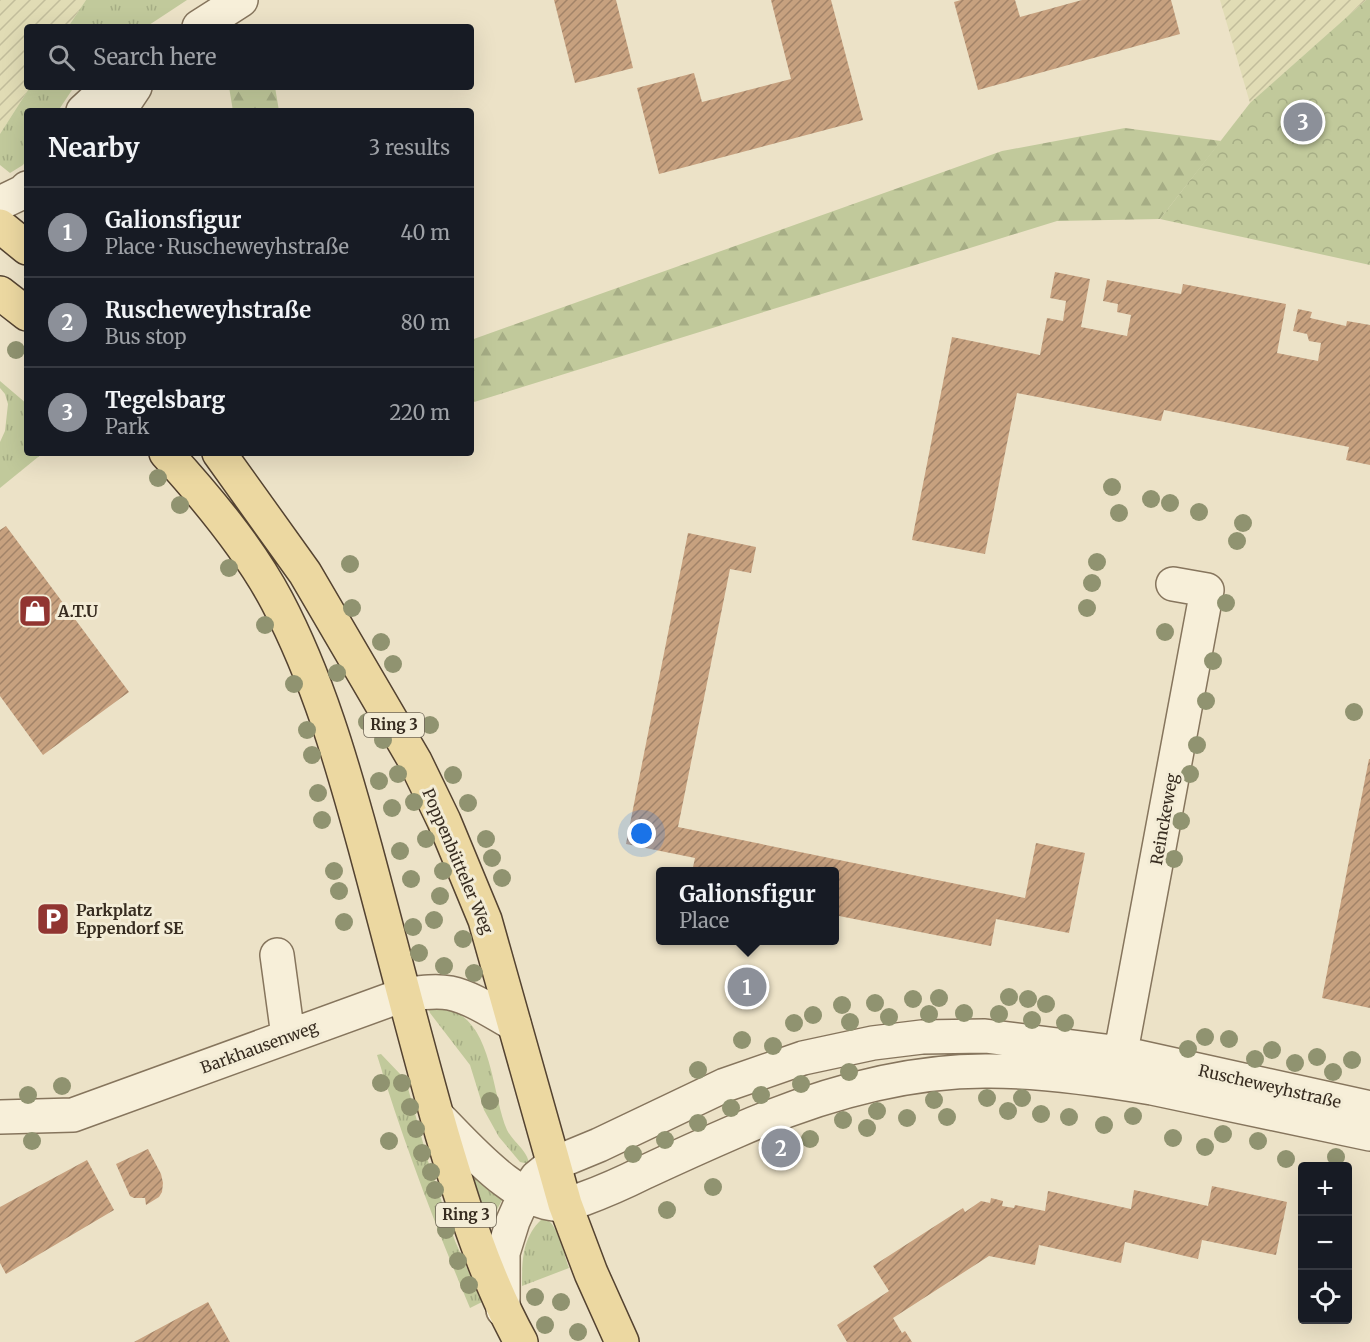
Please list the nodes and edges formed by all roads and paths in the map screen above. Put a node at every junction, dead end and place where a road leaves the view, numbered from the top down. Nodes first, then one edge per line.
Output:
1 (241, 0) edge
2 (204, 24) edge
3 (106, 90) edge
4 (133, 90) edge
5 (86, 108) edge
6 (121, 108) edge
7 (24, 191) edge
8 (0, 203) edge
9 (0, 226) edge
10 (24, 246) edge
11 (0, 293) edge
12 (24, 312) edge
13 (169, 456) edge
14 (221, 456) edge
15 (1173, 584) dead end
16 (277, 956) dead end
17 (403, 995) junction
18 (514, 1024) junction
19 (288, 1036) junction
20 (1118, 1067) junction
21 (1370, 1108) edge
22 (0, 1117) edge
23 (438, 1118) junction
24 (1370, 1134) edge
25 (553, 1164) junction
26 (525, 1194) junction
27 (565, 1204) junction
28 (503, 1310) junction
29 (521, 1342) edge
30 (622, 1342) edge

1 - 2 street
3 - 5 street
4 - 6 street
7 - 8 street
9 - 10 main road
11 - 12 main road
13 - 17 main road, Ring 3
14 - 18 main road, Poppenbütteler Weg / Ring 3
15 - 20 street, Reinckeweg
16 - 19 street
17 - 18 street, Barkhausenweg
17 - 19 street, Barkhausenweg
17 - 23 main road, Ring 3
18 - 25 main road, Poppenbütteler Weg / Ring 3
19 - 22 street, Barkhausenweg
20 - 21 street, Ruscheweyhstraße
20 - 24 street, Ruscheweyhstraße
20 - 25 street, Ruscheweyhstraße
20 - 27 street, Ruscheweyhstraße
23 - 26 street, Ruscheweyhstraße
23 - 28 main road, Ring 3
25 - 26 street, Ruscheweyhstraße
25 - 27 main road, Poppenbütteler Weg / Ring 3
26 - 27 street, Ruscheweyhstraße
26 - 28 street, Ruscheweyhstraße
27 - 30 main road, Poppenbütteler Weg / Ring 3
28 - 29 main road, Ring 3

